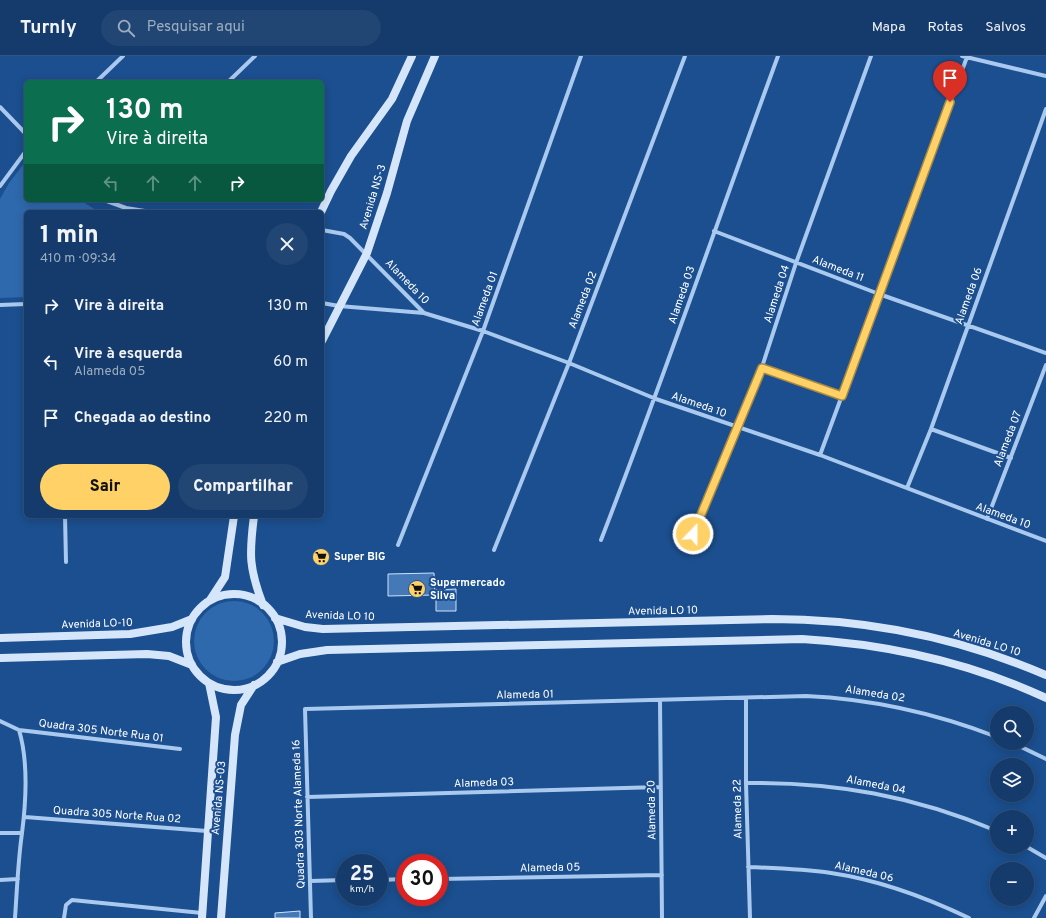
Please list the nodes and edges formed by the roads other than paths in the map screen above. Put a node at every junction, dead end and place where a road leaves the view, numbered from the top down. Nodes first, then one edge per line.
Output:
1 (123, 56) edge
2 (255, 56) edge
3 (412, 56) edge
4 (435, 56) edge
5 (581, 56) edge
6 (685, 56) edge
7 (778, 56) edge
8 (871, 56) edge
9 (962, 56) edge
10 (967, 57) junction
11 (1046, 76) edge
12 (98, 80) edge
13 (230, 80) edge
14 (0, 107) edge
15 (1046, 109) edge
16 (24, 132) edge
17 (24, 154) edge
18 (0, 186) edge
19 (110, 202) edge
20 (139, 210) edge
21 (322, 210) edge
22 (324, 230) edge
23 (714, 232) junction
24 (367, 253) junction
25 (796, 263) junction
26 (879, 294) junction
27 (324, 303) edge
28 (24, 304) edge
29 (0, 305) edge
30 (339, 306) junction
31 (424, 312) junction
32 (968, 324) junction
33 (483, 331) junction
34 (324, 337) edge
35 (1046, 353) edge
36 (569, 363) junction
37 (1046, 365) edge
38 (762, 368) junction
39 (842, 396) junction
40 (656, 399) junction
41 (737, 428) junction
42 (931, 429) junction
43 (820, 455) junction
44 (1011, 458) junction
45 (907, 488) junction
46 (65, 518) edge
47 (234, 518) edge
48 (254, 518) edge
49 (986, 519) junction
50 (693, 534) dead end
51 (601, 540) dead end
52 (1046, 541) edge
53 (398, 545) dead end
54 (494, 550) dead end
55 (66, 562) dead end
56 (209, 602) junction
57 (263, 605) junction
58 (275, 618) junction
59 (192, 619) junction
60 (0, 638) edge
61 (0, 658) edge
62 (277, 662) junction
63 (192, 666) junction
64 (1046, 675) edge
65 (208, 683) junction
66 (254, 685) junction
67 (1046, 698) edge
68 (746, 699) junction
69 (660, 701) junction
70 (304, 709) joint
71 (0, 721) edge
72 (19, 730) junction
73 (990, 734) edge
74 (180, 749) dead end
75 (1027, 750) edge
76 (1046, 759) edge
77 (746, 783) junction
78 (660, 787) junction
79 (307, 797) junction
80 (25, 817) junction
81 (990, 828) edge
82 (208, 831) junction
83 (0, 832) edge
84 (22, 833) junction
85 (1034, 851) edge
86 (1046, 858) edge
87 (748, 867) junction
88 (662, 875) junction
89 (448, 878) edge
90 (18, 879) junction
91 (0, 880) edge
92 (336, 880) edge
93 (310, 881) junction
94 (1046, 896) edge
95 (202, 915) edge
96 (14, 918) edge
97 (64, 918) edge
98 (221, 918) edge
99 (311, 918) edge
100 (662, 918) edge
101 (750, 918) edge
102 (969, 918) edge
103 (1034, 918) edge

1 - 12 street
2 - 13 street
3 - 21 street
4 - 24 street, Avenida NS-3
5 - 33 street, Alameda 01
6 - 36 street, Alameda 02
7 - 23 street, Alameda 03
8 - 25 street, Alameda 04
9 - 10 street
10 - 11 street
10 - 26 street
14 - 16 street
15 - 32 street, Alameda 06
17 - 18 street
19 - 20 street
22 - 24 street, Alameda 10
23 - 25 street, Alameda 11
23 - 40 street, Alameda 03
24 - 30 street, Avenida NS-3
24 - 31 street, Alameda 10
25 - 26 street, Alameda 11
25 - 38 street, Alameda 04
26 - 32 street, Alameda 11
26 - 39 street
27 - 30 street
28 - 29 street
30 - 31 street
30 - 34 street, Avenida NS-3
31 - 33 street, Alameda 10
32 - 35 street, Alameda 11
32 - 42 street, Alameda 06
33 - 36 street, Alameda 10
33 - 53 street, Alameda 01
36 - 40 street, Alameda 10
36 - 54 street, Alameda 02
37 - 44 street, Alameda 07
38 - 39 street
38 - 41 street, Alameda 04
39 - 43 street
40 - 41 street, Alameda 10
40 - 51 street, Alameda 03
41 - 43 street, Alameda 10
41 - 50 street, Alameda 04
42 - 44 street
42 - 45 street, Alameda 06
43 - 45 street, Alameda 10
44 - 49 street, Alameda 07
45 - 49 street, Alameda 10
46 - 55 street
47 - 56 street
48 - 57 street
49 - 52 street, Alameda 10
56 - 57 street
56 - 59 street
57 - 58 street
58 - 62 street
58 - 64 street, Avenida LO 10
59 - 60 street, Avenida LO-10
59 - 63 street
61 - 63 street
62 - 66 street
62 - 67 street
63 - 65 street
65 - 66 street
65 - 82 street, Avenida NS-03
66 - 98 street, Avenida NS-03
68 - 69 street, Alameda 01
68 - 73 street, Alameda 02
68 - 77 street, Alameda 22
69 - 70 street, Alameda 01
69 - 78 street, Alameda 20
70 - 79 street, Quadra 303 Norte Alameda 16
71 - 72 street, Quadra 305 Norte Rua 01
72 - 74 street, Quadra 305 Norte Rua 01
72 - 80 street
75 - 76 street
77 - 81 street, Alameda 04
77 - 87 street, Alameda 22
78 - 79 street, Alameda 03
78 - 88 street, Alameda 20
79 - 93 street, Quadra 303 Norte Alameda 16
80 - 82 street, Quadra 305 Norte Rua 02
80 - 84 street
82 - 95 street, Avenida NS-03
83 - 84 street
84 - 90 street
85 - 86 street
87 - 101 street, Alameda 22
87 - 102 street, Alameda 06
88 - 89 street, Alameda 05
88 - 100 street, Alameda 20
90 - 91 street
90 - 96 street
92 - 93 street
93 - 99 street, Quadra 303 Norte Alameda 16
94 - 103 street
95 - 97 street

